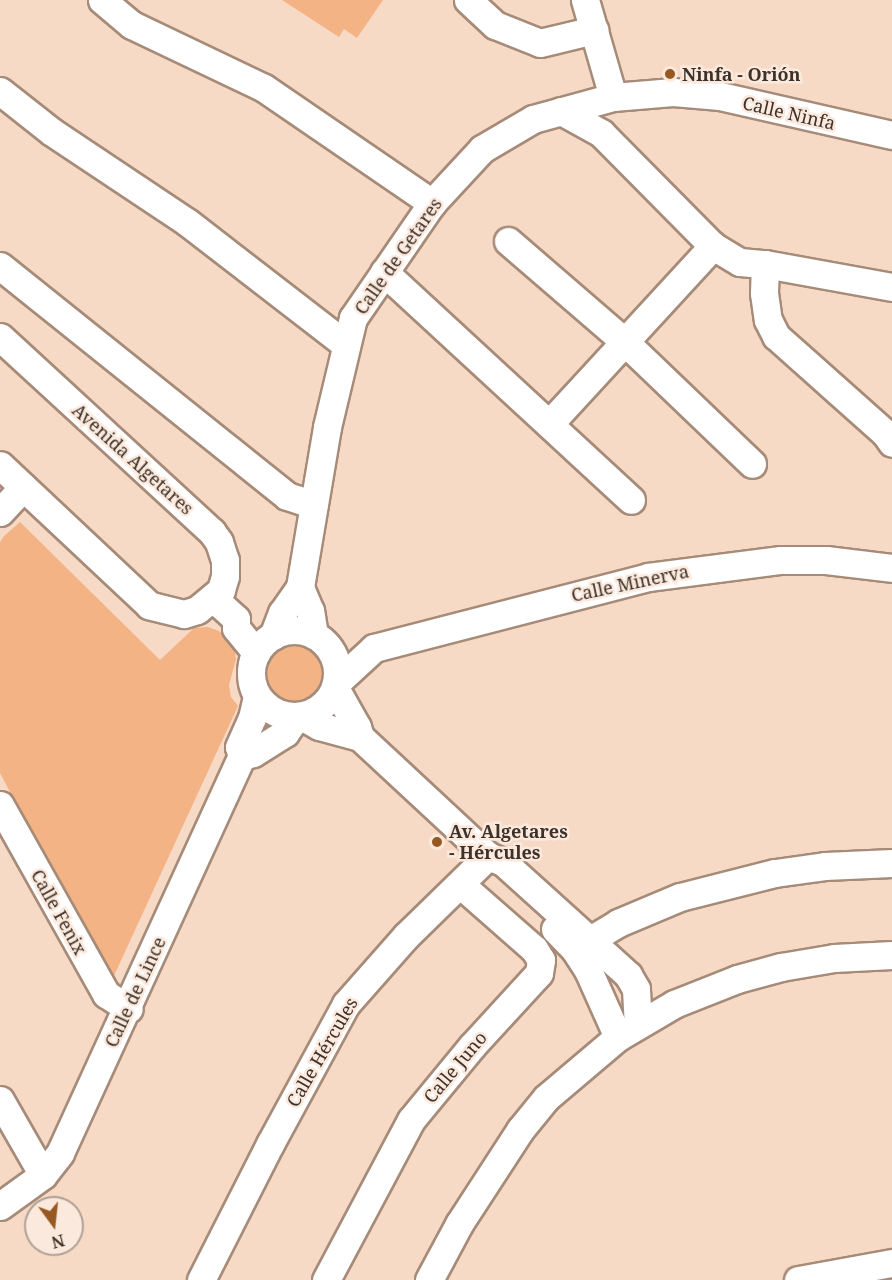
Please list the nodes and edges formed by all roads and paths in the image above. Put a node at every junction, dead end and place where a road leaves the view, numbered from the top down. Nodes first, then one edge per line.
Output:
1 (102, 0) edge
2 (468, 0) edge
3 (585, 0) edge
4 (594, 30) junction
5 (0, 91) edge
6 (613, 97) junction
7 (561, 111) junction
8 (892, 135) edge
9 (432, 204) junction
10 (508, 240) dead end
11 (713, 246) junction
12 (765, 264) junction
13 (0, 266) edge
14 (384, 272) junction
15 (892, 287) edge
16 (0, 337) edge
17 (625, 342) junction
18 (346, 345) junction
19 (550, 423) junction
20 (892, 443) edge
21 (752, 464) dead end
22 (0, 465) edge
23 (23, 487) junction
24 (631, 500) dead end
25 (314, 505) junction
26 (0, 512) edge
27 (892, 568) edge
28 (300, 587) junction
29 (213, 598) junction
30 (266, 642) junction
31 (322, 643) junction
32 (374, 648) junction
33 (336, 686) junction
34 (257, 697) junction
35 (298, 716) junction
36 (360, 737) junction
37 (242, 756) junction
38 (0, 805) edge
39 (488, 856) junction
40 (892, 863) edge
41 (460, 884) junction
42 (590, 940) junction
43 (892, 955) edge
44 (628, 975) junction
45 (697, 993) junction
46 (129, 1009) junction
47 (628, 1030) junction
48 (0, 1101) edge
49 (43, 1175) junction
50 (0, 1206) edge
51 (892, 1263) edge
52 (201, 1280) edge
53 (326, 1280) edge
54 (429, 1280) edge
55 (798, 1280) edge

1 - 9 street
2 - 4 street
3 - 4 street
4 - 6 street
5 - 18 street
6 - 7 street, Calle de Getares
6 - 8 street, Calle Ninfa
7 - 9 street, Calle de Getares
7 - 11 street
9 - 14 street, Calle de Getares
10 - 17 street
11 - 12 street
11 - 17 street
12 - 15 street
12 - 20 street
13 - 25 street
14 - 18 street, Calle de Getares
14 - 19 street
16 - 29 street, Avenida Algetares
17 - 19 street
17 - 21 street
18 - 25 street, Calle de Getares
19 - 24 street
22 - 23 street
23 - 26 street
23 - 29 street
25 - 28 street, Calle de Getares
27 - 32 street, Calle Minerva
28 - 30 street, Calle de Getares
28 - 31 street
29 - 30 street
30 - 31 street
30 - 34 street
31 - 32 street, Calle Minerva
31 - 33 street
32 - 33 street, Calle Minerva
33 - 35 street
33 - 36 street
34 - 35 street
34 - 37 street, Calle de Lince
35 - 36 street
35 - 37 street
36 - 39 street
37 - 46 street, Calle de Lince
38 - 46 street, Calle Fenix
39 - 41 street, Calle Hércules
39 - 42 street
39 - 47 street
40 - 42 street
41 - 52 street, Calle Hércules
41 - 53 street, Calle Juno
42 - 44 street
43 - 45 street
44 - 45 street
44 - 47 street
45 - 47 street
46 - 49 street, Calle de Lince
47 - 54 street
48 - 49 street
49 - 50 street, Calle de Lince
51 - 55 street

